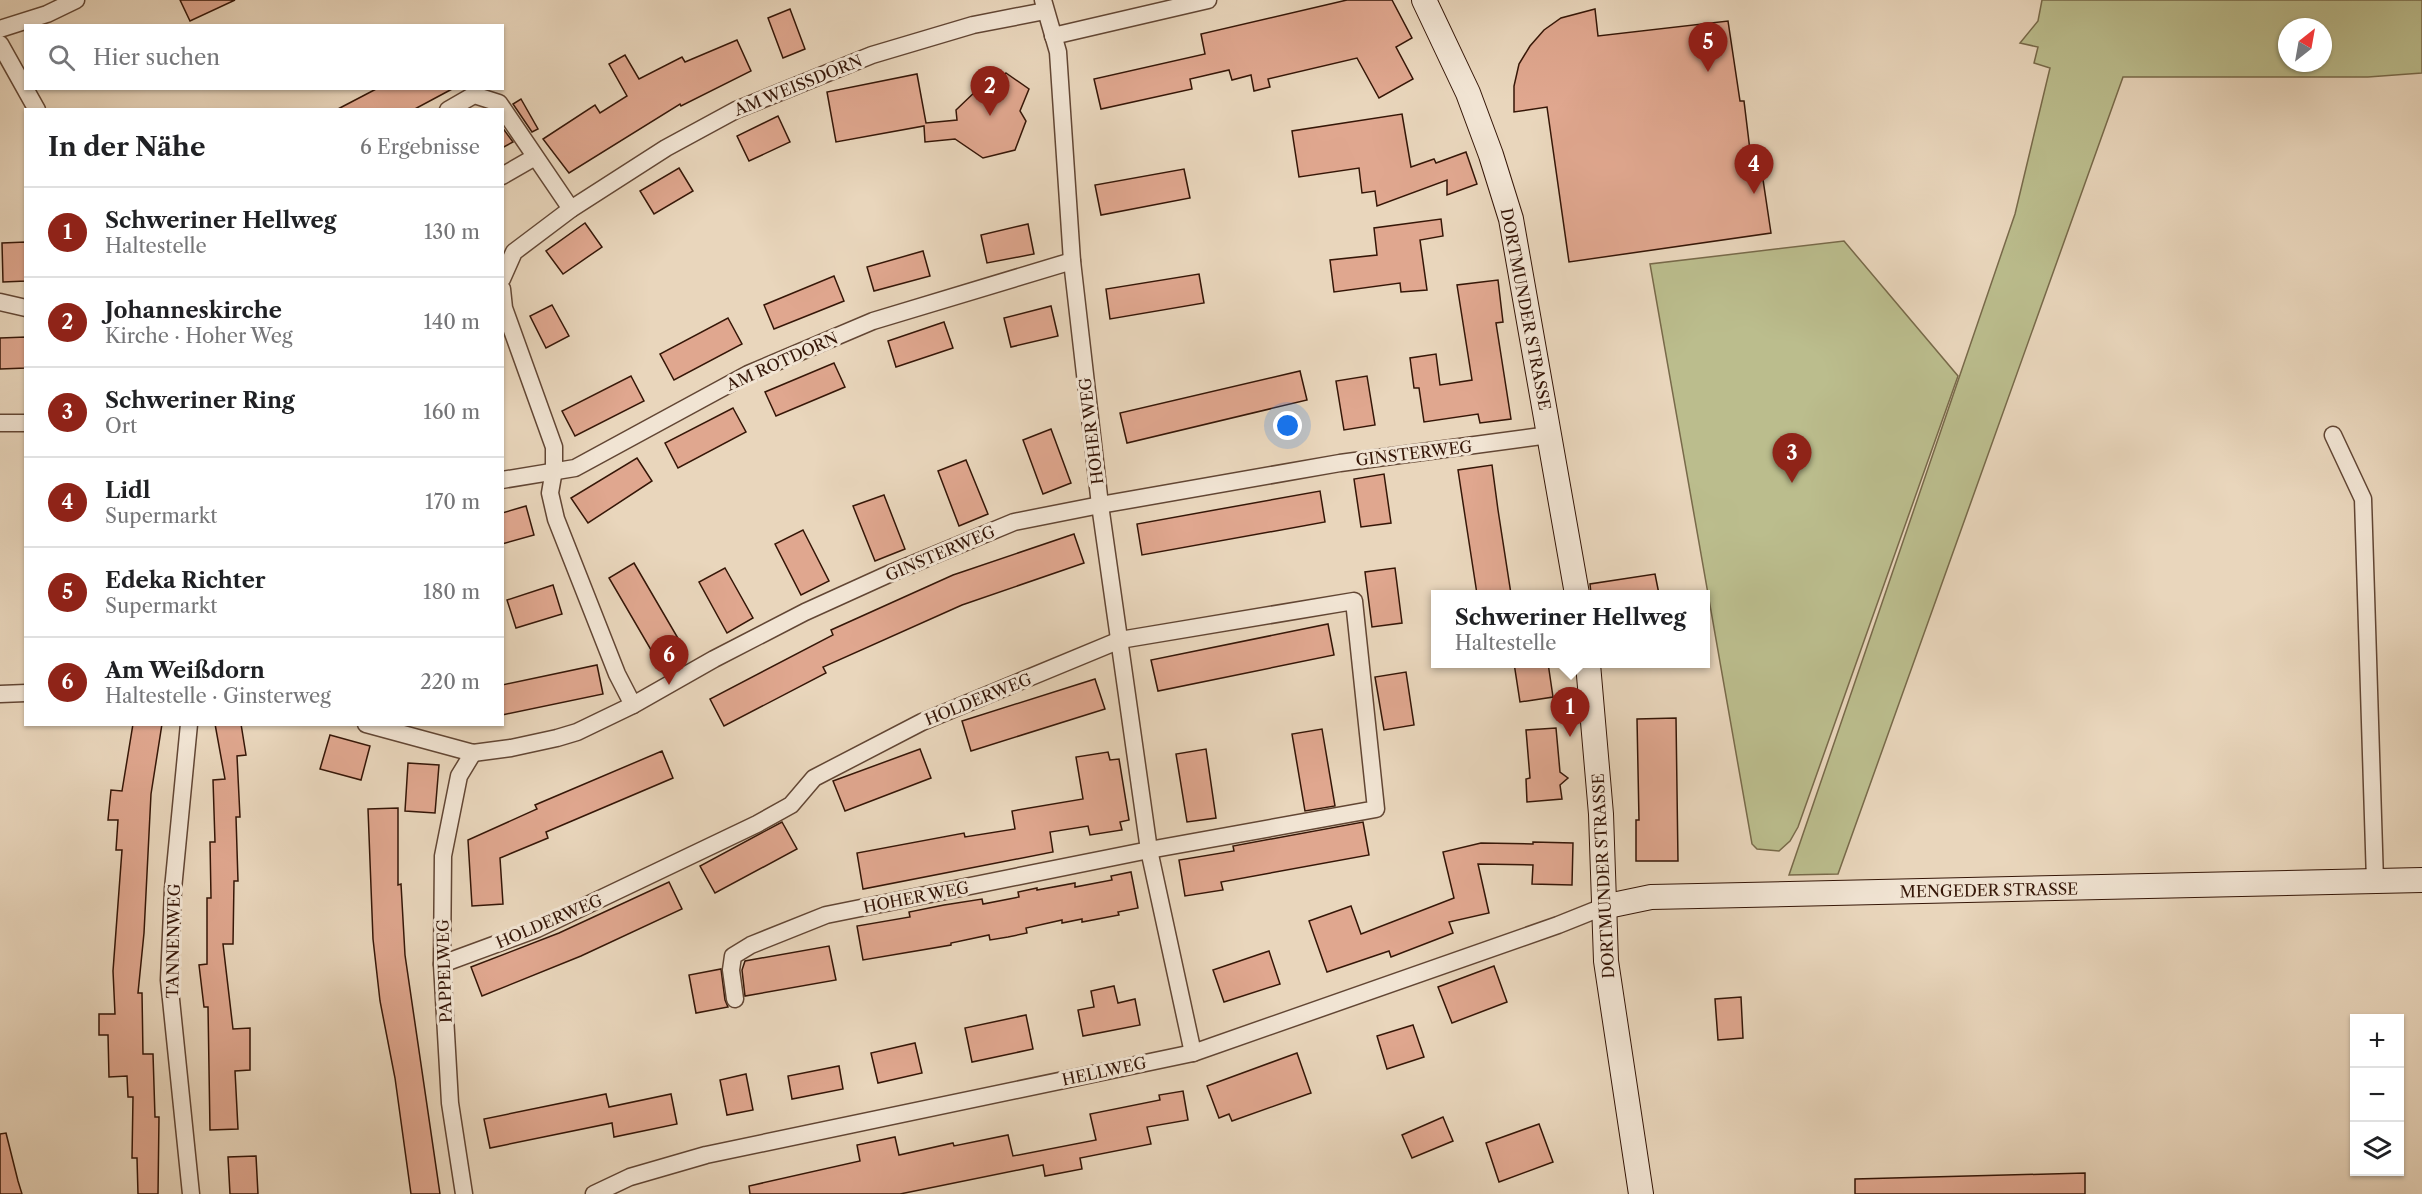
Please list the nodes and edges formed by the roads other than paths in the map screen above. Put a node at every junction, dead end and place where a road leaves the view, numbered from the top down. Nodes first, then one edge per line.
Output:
1 (76, 0) edge
2 (1208, 0) edge
3 (1424, 0) edge
4 (1044, 6) edge
5 (0, 29) edge
6 (1053, 36) junction
7 (0, 44) edge
8 (24, 87) edge
9 (26, 90) edge
10 (36, 108) edge
11 (451, 108) edge
12 (502, 108) edge
13 (504, 110) edge
14 (535, 156) junction
15 (504, 175) edge
16 (571, 209) junction
17 (1072, 261) junction
18 (504, 274) edge
19 (0, 302) edge
20 (24, 308) edge
21 (504, 308) edge
22 (0, 423) edge
23 (24, 423) edge
24 (1549, 435) junction
25 (2334, 435) dead end
26 (554, 470) junction
27 (504, 480) edge
28 (1100, 505) junction
29 (1576, 590) edge
30 (1120, 640) junction
31 (1588, 668) edge
32 (24, 693) edge
33 (0, 694) edge
34 (633, 705) junction
35 (189, 726) edge
36 (373, 726) edge
37 (473, 753) junction
38 (1376, 808) joint
39 (1149, 850) junction
40 (2422, 880) edge
41 (2375, 881) junction
42 (1603, 907) junction
43 (442, 964) junction
44 (735, 999) dead end
45 (1193, 1053) junction
46 (191, 1194) edge
47 (464, 1194) edge
48 (594, 1194) edge
49 (1641, 1194) edge

1 - 5 street
2 - 6 street
3 - 24 main road, DORTMUNDER STRASSE
4 - 6 street, HOHER WEG
4 - 16 street, AM WEISSDORN
6 - 17 street, HOHER WEG
7 - 8 street
9 - 10 street
11 - 12 street
13 - 14 street
14 - 15 street
14 - 16 street
16 - 18 street, AM WEISSDORN
17 - 26 street, AM ROTDORN
17 - 28 street, HOHER WEG
19 - 20 street
21 - 26 street
22 - 23 street
24 - 28 street, GINSTERWEG
24 - 29 main road, DORTMUNDER STRASSE
25 - 41 street
26 - 27 street, AM ROTDORN
26 - 34 street
28 - 30 street, HOHER WEG
28 - 34 street, GINSTERWEG
30 - 38 street, HOLDERWEG
30 - 39 street, HOHER WEG
30 - 43 street, HOLDERWEG
31 - 42 main road, DORTMUNDER STRASSE
32 - 33 street
34 - 37 street, GINSTERWEG
35 - 46 street, TANNENWEG
36 - 37 street, GINSTERWEG
37 - 43 street, PAPPELWEG
38 - 39 street, HOHER WEG
39 - 44 street, HOHER WEG
39 - 45 street, HOHER WEG
40 - 41 main road, MENGEDER STRASSE
41 - 42 main road, MENGEDER STRASSE
42 - 45 street, HELLWEG
42 - 49 main road, DORTMUNDER STRASSE
43 - 47 street, PAPPELWEG
45 - 48 street, HELLWEG

